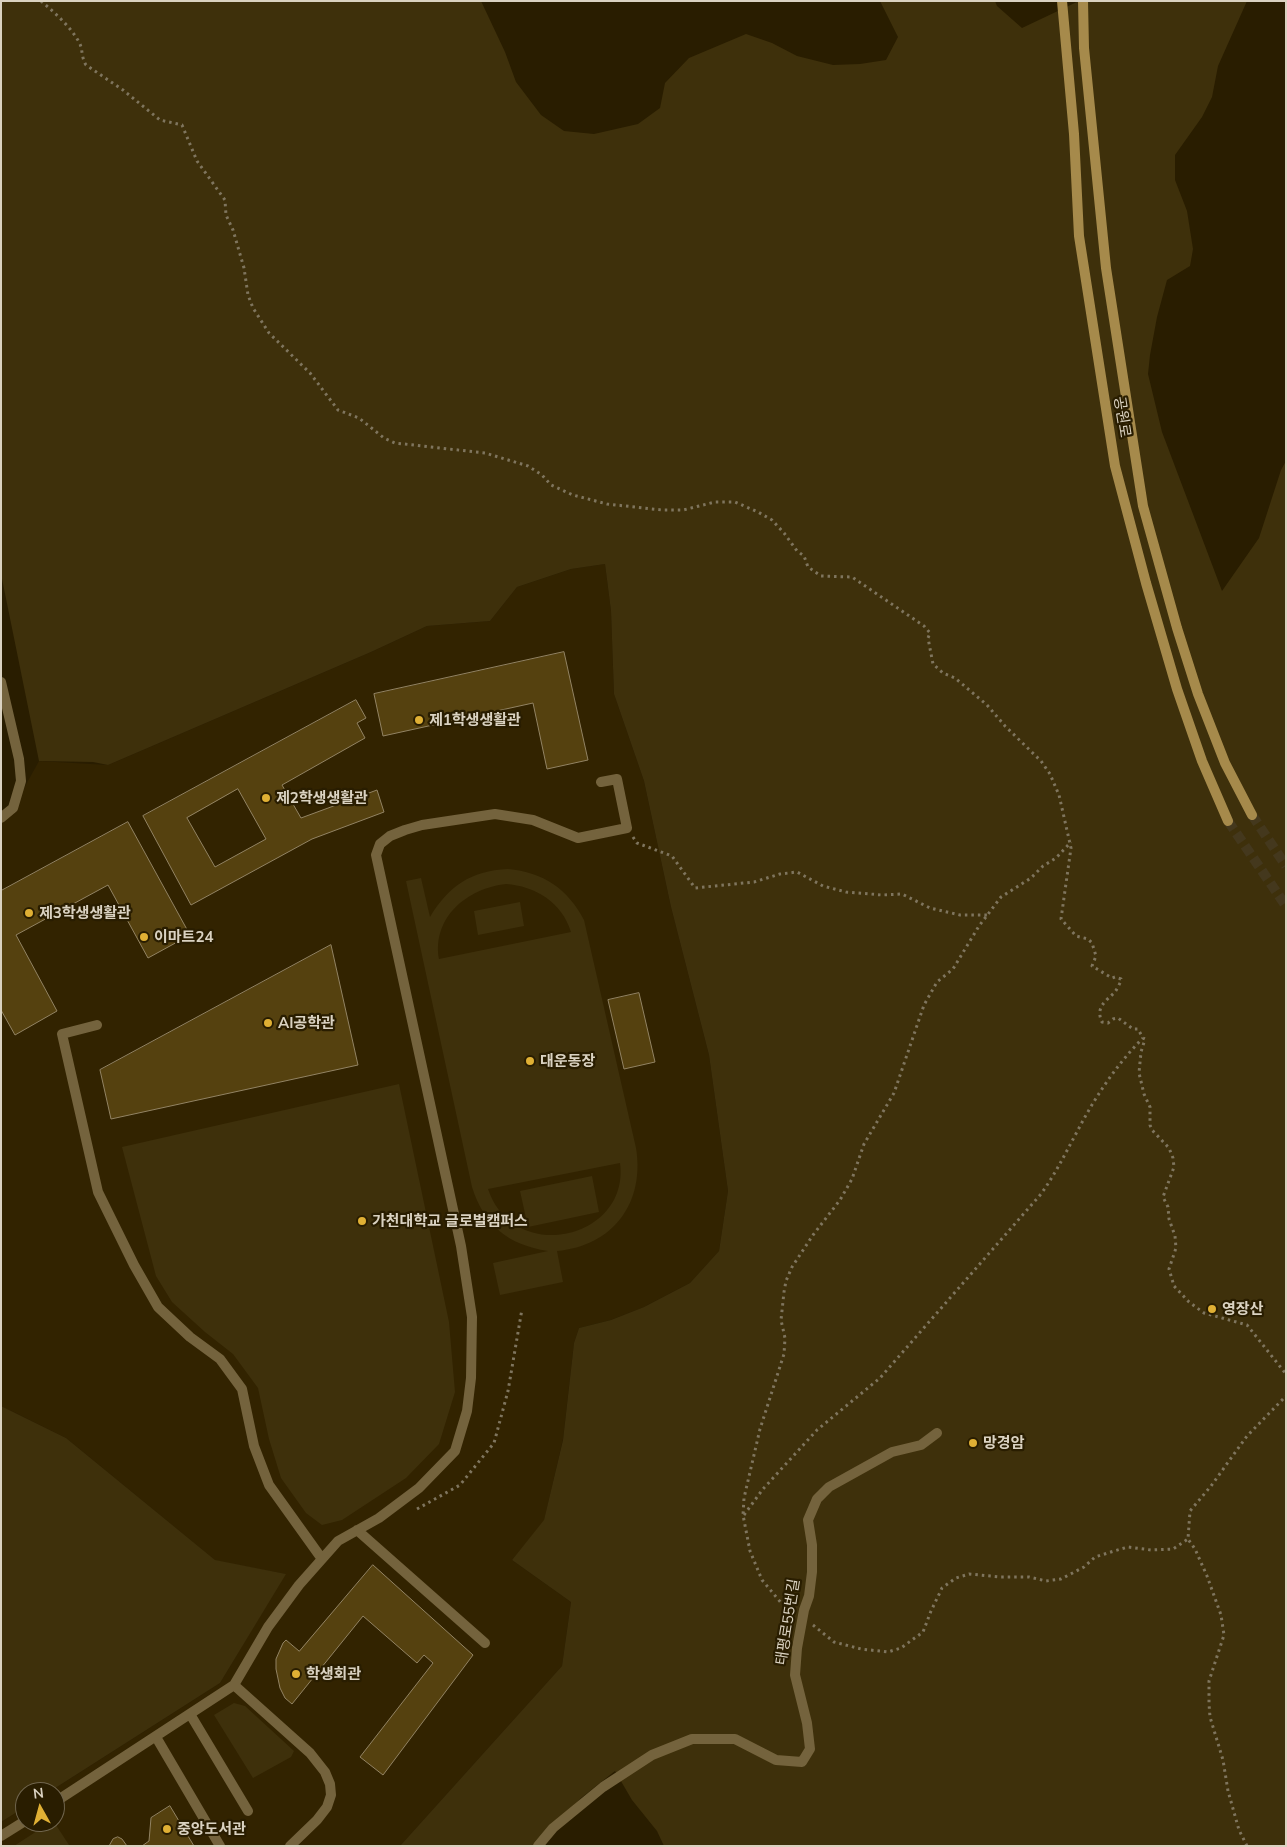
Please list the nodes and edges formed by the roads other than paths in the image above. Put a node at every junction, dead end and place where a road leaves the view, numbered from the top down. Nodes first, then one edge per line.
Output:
1 (1062, 1) edge
2 (1083, 1) edge
3 (1, 682) edge
4 (601, 782) dead end
5 (1252, 815) tunnel mouth
6 (1, 818) edge
7 (1228, 821) tunnel mouth
8 (97, 1025) dead end
9 (938, 1433) dead end
10 (357, 1530) junction
11 (322, 1559) junction
12 (485, 1644) dead end
13 (234, 1685) junction
14 (190, 1714) junction
15 (156, 1737) junction
16 (65, 1796) edge
17 (248, 1811) dead end
18 (15, 1827) edge
19 (1, 1836) edge
20 (220, 1846) edge
21 (290, 1846) edge
22 (538, 1846) edge

1 - 7 main road, 공원로
2 - 5 main road, 공원로
3 - 6 street
4 - 10 street
8 - 11 street
9 - 22 street, 태평로55번길
10 - 11 street
10 - 12 street
11 - 13 street
13 - 14 street
13 - 21 street
14 - 15 street
14 - 17 street
15 - 16 street
15 - 20 street
18 - 19 street

